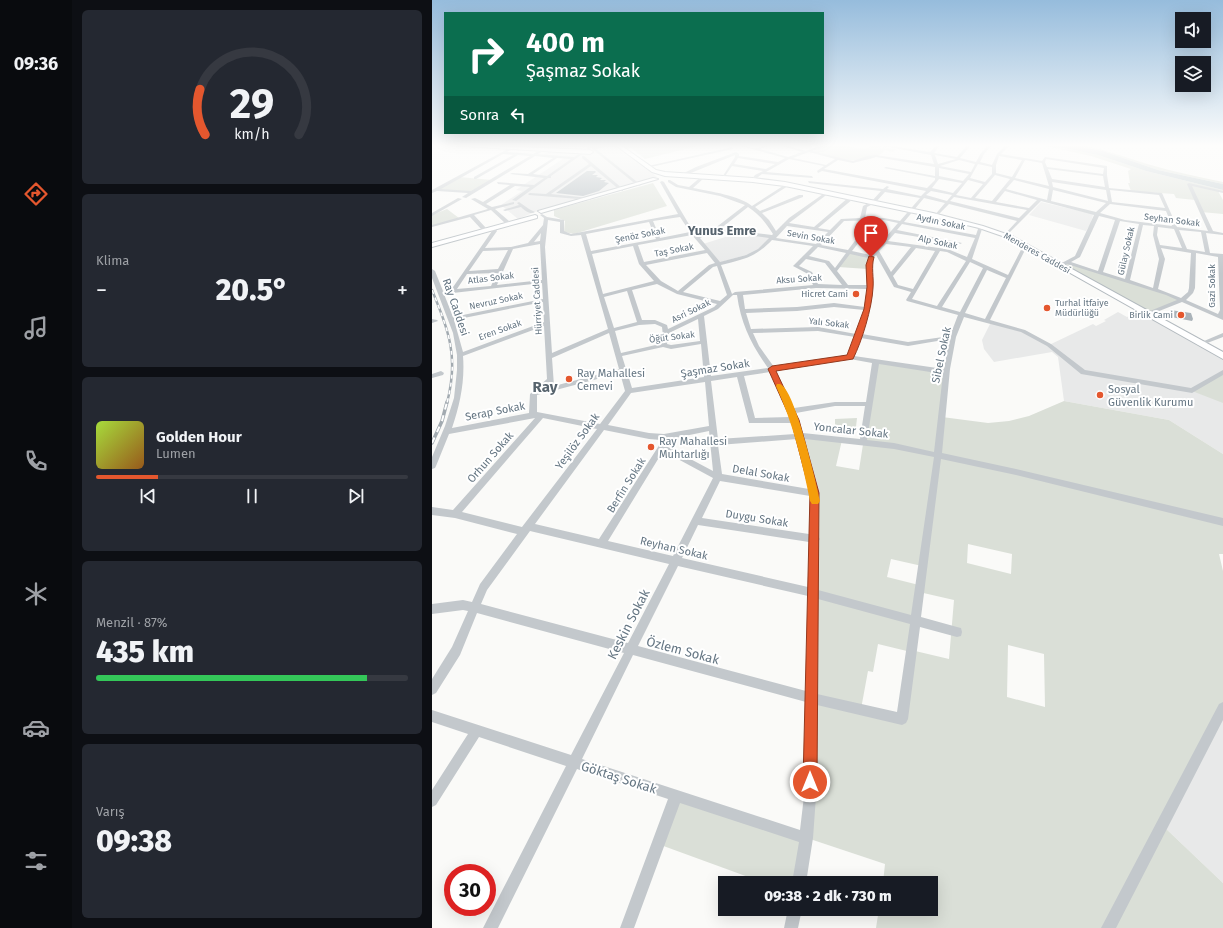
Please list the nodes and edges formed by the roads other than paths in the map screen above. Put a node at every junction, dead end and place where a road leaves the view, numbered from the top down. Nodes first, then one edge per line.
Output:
1 (442, 187) edge
2 (480, 187) edge
3 (490, 187) edge
4 (510, 187) edge
5 (532, 187) edge
6 (539, 187) edge
7 (558, 187) edge
8 (619, 187) edge
9 (631, 187) edge
10 (639, 187) edge
11 (663, 187) edge
12 (684, 187) edge
13 (782, 187) edge
14 (859, 187) edge
15 (887, 187) edge
16 (912, 187) edge
17 (931, 187) edge
18 (960, 187) edge
19 (982, 187) edge
20 (1006, 187) edge
21 (1044, 187) edge
22 (1103, 187) edge
23 (1190, 187) edge
24 (1203, 187) edge
25 (802, 188) edge
26 (1108, 188) junction
27 (690, 189) joint
28 (1051, 189) junction
29 (437, 190) junction
30 (622, 190) junction
31 (884, 190) junction
32 (929, 190) junction
33 (1004, 190) junction
34 (432, 192) edge
35 (472, 192) junction
36 (1223, 192) edge
37 (480, 193) dead end
38 (827, 193) junction
39 (530, 194) junction
40 (547, 195) junction
41 (953, 195) junction
42 (801, 196) dead end
43 (923, 196) junction
44 (851, 198) junction
45 (464, 199) junction
46 (590, 199) junction
47 (972, 199) junction
48 (1040, 200) junction
49 (513, 201) junction
50 (872, 202) junction
51 (948, 202) junction
52 (1048, 202) junction
53 (1109, 202) junction
54 (521, 203) junction
55 (993, 203) junction
56 (483, 204) junction
57 (748, 204) junction
58 (754, 206) junction
59 (492, 209) junction
60 (1030, 209) junction
61 (911, 210) junction
62 (1168, 210) junction
63 (760, 212) junction
64 (497, 213) junction
65 (539, 214) junction
66 (1097, 214) junction
67 (432, 215) edge
68 (471, 215) junction
69 (681, 215) junction
70 (936, 216) junction
71 (862, 219) junction
72 (1118, 219) junction
73 (650, 220) junction
74 (1020, 220) junction
75 (507, 222) junction
76 (901, 222) junction
77 (786, 224) junction
78 (1141, 224) junction
79 (432, 226) edge
80 (544, 226) junction
81 (1156, 226) junction
82 (981, 227) junction
83 (492, 228) junction
84 (814, 228) junction
85 (1176, 228) junction
86 (484, 229) junction
87 (716, 230) junction
88 (830, 231) junction
89 (893, 231) junction
90 (1203, 232) junction
91 (583, 233) junction
92 (1211, 233) junction
93 (1223, 234) edge
94 (696, 235) junction
95 (1006, 235) junction
96 (774, 236) junction
97 (977, 237) junction
98 (659, 240) junction
99 (885, 241) junction
100 (541, 242) junction
101 (960, 243) dead end
102 (432, 244) edge
103 (635, 244) junction
104 (529, 245) junction
105 (816, 246) junction
106 (915, 246) junction
107 (1025, 246) junction
108 (1159, 246) junction
109 (511, 248) junction
110 (481, 250) junction
111 (876, 250) junction
112 (939, 250) junction
113 (1185, 250) junction
114 (709, 251) junction
115 (1194, 251) junction
116 (848, 252) junction
117 (589, 253) junction
118 (1208, 253) junction
119 (1222, 256) edge
120 (805, 257) junction
121 (871, 257) junction
122 (969, 260) junction
123 (718, 263) junction
124 (1068, 263) junction
125 (642, 264) junction
126 (1060, 266) junction
127 (986, 267) junction
128 (432, 271) edge
129 (499, 271) junction
130 (835, 272) junction
131 (1100, 272) junction
132 (465, 273) junction
133 (891, 276) junction
134 (1009, 277) junction
135 (545, 280) junction
136 (1127, 281) junction
137 (657, 282) junction
138 (816, 286) junction
139 (493, 287) junction
140 (847, 287) junction
141 (870, 287) junction
142 (629, 290) junction
143 (1155, 290) junction
144 (914, 291) junction
145 (452, 292) junction
146 (440, 293) junction
147 (679, 293) junction
148 (735, 294) junction
149 (601, 296) junction
150 (1182, 299) junction
151 (545, 300) junction
152 (721, 303) junction
153 (938, 308) junction
154 (867, 309) junction
155 (742, 310) junction
156 (962, 314) junction
157 (1147, 314) junction
158 (701, 316) junction
159 (1221, 317) edge
160 (451, 320) junction
161 (987, 321) junction
162 (547, 323) junction
163 (640, 323) junction
164 (611, 330) junction
165 (749, 331) junction
166 (666, 332) junction
167 (859, 335) junction
168 (1223, 335) edge
169 (953, 337) junction
170 (704, 342) junction
171 (1200, 344) junction
172 (663, 345) junction
173 (460, 355) junction
174 (619, 355) junction
175 (1223, 356) edge
176 (549, 357) junction
177 (850, 357) junction
178 (876, 361) junction
179 (772, 369) junction
180 (623, 370) junction
181 (946, 372) junction
182 (1223, 372) edge
183 (441, 373) dead end
184 (740, 374) junction
185 (432, 376) edge
186 (708, 379) junction
187 (550, 380) junction
188 (551, 389) junction
189 (629, 391) junction
190 (534, 394) junction
191 (869, 404) junction
192 (537, 415) junction
193 (793, 416) junction
194 (603, 426) junction
195 (713, 428) junction
196 (448, 432) junction
197 (800, 436) junction
198 (664, 437) junction
199 (714, 442) junction
200 (863, 442) junction
201 (662, 447) junction
202 (938, 454) junction
203 (432, 466) edge
204 (718, 477) junction
205 (814, 493) junction
206 (432, 511) edge
207 (455, 514) junction
208 (696, 521) junction
209 (1223, 522) edge
210 (527, 530) junction
211 (814, 539) junction
212 (602, 544) junction
213 (676, 561) junction
214 (813, 593) junction
215 (474, 607) junction
216 (432, 609) edge
217 (915, 620) junction
218 (957, 632) dead end
219 (630, 650) junction
220 (432, 688) edge
221 (811, 698) junction
222 (1223, 708) edge
223 (432, 716) edge
224 (477, 730) junction
225 (574, 762) junction
226 (676, 796) junction
227 (432, 801) edge
228 (806, 838) junction
229 (800, 876) edge
230 (794, 916) edge
231 (490, 928) edge
232 (627, 928) edge
233 (791, 928) edge
234 (1108, 928) edge

1 - 29 street
2 - 35 street
3 - 37 street
4 - 56 street
5 - 49 street
6 - 39 street
7 - 40 street
8 - 30 street
9 - 30 street
10 - 65 street
11 - 69 street
12 - 27 street
13 - 58 street
14 - 31 street
15 - 31 street
16 - 32 street
17 - 32 street
18 - 41 street
19 - 47 street
20 - 33 street
21 - 28 street
22 - 26 street
23 - 92 street
24 - 36 street
25 - 38 street, Menderes Caddesi
26 - 53 street
26 - 62 street
27 - 57 street
28 - 52 street
28 - 53 street
29 - 34 street
29 - 35 street
30 - 46 street
31 - 43 street
31 - 50 street
32 - 41 street
32 - 43 street
33 - 48 street, Seyhan Sokak
33 - 55 street
35 - 45 street
38 - 44 street, Menderes Caddesi
38 - 77 street
39 - 40 street
39 - 54 street
40 - 46 street
41 - 47 street
41 - 51 street
42 - 63 street
43 - 51 street
43 - 61 street
44 - 50 street, Menderes Caddesi
44 - 84 street
45 - 56 street
45 - 67 street
46 - 65 street
47 - 55 street
48 - 52 street, Seyhan Sokak
48 - 60 street
49 - 54 street
49 - 59 street
50 - 61 street, Menderes Caddesi
50 - 71 street
51 - 70 street
51 - 74 street
52 - 66 street, Seyhan Sokak
53 - 62 street
53 - 66 street
54 - 64 street
54 - 65 street
55 - 60 street
56 - 59 street
57 - 58 street
57 - 87 street
58 - 63 street
59 - 64 street
59 - 68 street
60 - 74 street
61 - 70 street, Menderes Caddesi
61 - 76 street
62 - 85 street
63 - 96 street
64 - 75 street
65 - 75 street
65 - 80 street, Hürriyet Caddesi
65 - 83 street
65 - 91 street
66 - 72 street, Seyhan Sokak
66 - 124 street
68 - 79 street
68 - 86 street
69 - 73 street
69 - 94 street
70 - 82 street, Menderes Caddesi
71 - 76 street, Aydın Sokak
71 - 88 street, Aydın Sokak
72 - 78 street, Seyhan Sokak
72 - 131 street
73 - 91 street
73 - 98 street
74 - 95 street
75 - 86 street
76 - 89 street
76 - 97 street, Aydın Sokak
77 - 84 street
77 - 96 street
78 - 81 street, Seyhan Sokak
78 - 136 street, Gülay Sokak
80 - 100 street, Hürriyet Caddesi
80 - 104 street
81 - 85 street, Seyhan Sokak
81 - 108 street
82 - 95 street, Menderes Caddesi
82 - 97 street
83 - 102 street
83 - 110 street
84 - 88 street
85 - 90 street, Seyhan Sokak
85 - 113 street
86 - 102 street
87 - 94 street, Şenöz Sokak
87 - 96 street, Sevin Sokak
88 - 105 street, Aydın Sokak
89 - 99 street
89 - 101 street
90 - 92 street, Seyhan Sokak
90 - 118 street
91 - 117 street
92 - 93 street, Seyhan Sokak
94 - 98 street, Şenöz Sokak
94 - 114 street
95 - 107 street, Menderes Caddesi
96 - 105 street, Sevin Sokak
96 - 123 street
97 - 122 street
98 - 103 street, Şenöz Sokak
99 - 106 street, Alp Sokak
99 - 111 street
99 - 116 street, Alp Sokak
100 - 104 street
100 - 135 street, Hürriyet Caddesi
103 - 117 street, Şenöz Sokak
103 - 125 street
104 - 109 street
105 - 116 street, Sevin Sokak
105 - 120 street, Aydın Sokak
106 - 112 street, Alp Sokak
106 - 133 street
107 - 126 street, Menderes Caddesi
107 - 134 street
108 - 113 street
108 - 143 street
109 - 110 street
109 - 129 street
110 - 132 street
111 - 121 street
111 - 133 street
112 - 122 street, Alp Sokak
112 - 144 street
113 - 115 street
114 - 123 street
114 - 125 street, Taş Sokak
115 - 118 street
115 - 150 street
116 - 121 street, Sevin Sokak
116 - 130 street
117 - 149 street
118 - 119 street
119 - 159 street, Gazi Sokak
120 - 130 street
120 - 138 street
121 - 141 street
122 - 127 street, Alp Sokak
122 - 153 street
123 - 147 street
123 - 148 street
124 - 126 street
124 - 131 street
125 - 137 street
126 - 157 street, Menderes Caddesi
127 - 134 street, Alp Sokak
127 - 156 street, Sibel Sokak
128 - 146 street, Ray Caddesi
129 - 132 street
129 - 139 street
130 - 140 street
131 - 136 street
132 - 145 street
133 - 144 street
134 - 161 street
135 - 139 street, Atlas Sokak
135 - 151 street, Hürriyet Caddesi
136 - 143 street
137 - 142 street
137 - 147 street
138 - 140 street, Aksu Sokak
138 - 148 street, Aksu Sokak
139 - 145 street, Atlas Sokak
140 - 141 street, Aksu Sokak
141 - 154 street
142 - 149 street
142 - 163 street
143 - 150 street
144 - 153 street
145 - 146 street, Atlas Sokak
146 - 160 street, Ray Caddesi
147 - 152 street
148 - 152 street, Asri Sokak
148 - 155 street
149 - 164 street
150 - 157 street
150 - 159 street
151 - 160 street, Nevruz Sokak
151 - 162 street, Hürriyet Caddesi
152 - 158 street, Asri Sokak
153 - 156 street
154 - 155 street
154 - 167 street
155 - 165 street
156 - 161 street
156 - 169 street, Sibel Sokak
157 - 171 street, Menderes Caddesi
158 - 166 street, Asri Sokak
158 - 170 street
160 - 173 street, Ray Caddesi
161 - 182 street
162 - 173 street, Eren Sokak
162 - 176 street, Hürriyet Caddesi
163 - 164 street
163 - 166 street
164 - 174 street
164 - 176 street
165 - 167 street, Yalı Sokak
165 - 179 street
166 - 172 street
167 - 169 street, Yalı Sokak
167 - 177 street
168 - 171 street
169 - 181 street, Sibel Sokak
170 - 172 street, Öğüt Sokak
170 - 186 street
171 - 175 street, Menderes Caddesi
172 - 174 street, Öğüt Sokak
173 - 196 street, Ray Caddesi
174 - 180 street
176 - 187 street, Hürriyet Caddesi
177 - 178 street, Şaşmaz Sokak
177 - 179 street, Şaşmaz Sokak
178 - 181 street, Şaşmaz Sokak
178 - 191 street
179 - 184 street, Şaşmaz Sokak
179 - 193 street
180 - 188 street
180 - 189 street
181 - 202 street, Sibel Sokak
183 - 185 street
184 - 186 street, Şaşmaz Sokak
184 - 193 street
186 - 189 street, Şaşmaz Sokak
186 - 195 street
187 - 188 street, Hürriyet Caddesi
187 - 190 street
188 - 190 street
189 - 194 street, Yeşilöz Sokak
190 - 192 street
191 - 193 street
191 - 200 street
192 - 194 street, Serap Sokak
192 - 196 street, Serap Sokak
192 - 207 street, Orhun Sokak
193 - 197 street
194 - 198 street, Serap Sokak
194 - 210 street, Yeşilöz Sokak
195 - 198 street, Serap Sokak
195 - 199 street
196 - 203 street, Ray Caddesi
197 - 199 street, Yoncalar Sokak
197 - 200 street, Yoncalar Sokak
197 - 205 street
198 - 201 street, Berfin Sokak
199 - 204 street
200 - 202 street, Yoncalar Sokak
201 - 204 street, Delal Sokak
201 - 212 street, Berfin Sokak
202 - 209 street, Yoncalar Sokak
202 - 217 street, Sibel Sokak
204 - 205 street, Delal Sokak
204 - 208 street, Keskin Sokak
205 - 211 street
206 - 207 street, Reyhan Sokak
207 - 210 street, Reyhan Sokak
208 - 211 street, Duygu Sokak
208 - 213 street, Keskin Sokak
210 - 212 street, Reyhan Sokak
210 - 215 street, Yeşilöz Sokak
211 - 214 street
212 - 213 street, Reyhan Sokak
213 - 214 street, Reyhan Sokak
213 - 219 street, Keskin Sokak
214 - 217 street, Reyhan Sokak
214 - 221 street
215 - 216 street, Özlem Sokak
215 - 219 street, Özlem Sokak
215 - 220 street, Yeşilöz Sokak
217 - 218 street, Reyhan Sokak
217 - 221 street, Özlem Sokak
219 - 221 street, Özlem Sokak
219 - 225 street, Keskin Sokak
221 - 228 street
222 - 234 street
223 - 224 street, Göktaş Sokak
224 - 225 street, Göktaş Sokak
224 - 227 street
225 - 226 street, Göktaş Sokak
225 - 231 street, Keskin Sokak
226 - 228 street, Göktaş Sokak
226 - 232 street
228 - 229 street
230 - 233 street

